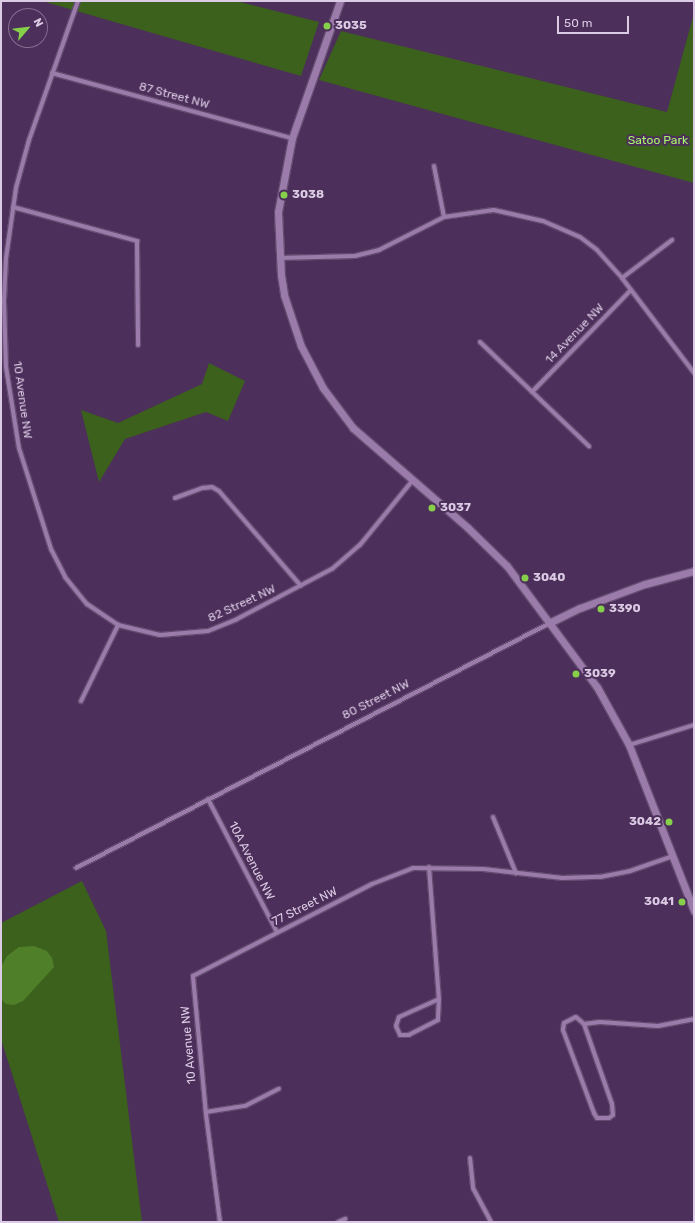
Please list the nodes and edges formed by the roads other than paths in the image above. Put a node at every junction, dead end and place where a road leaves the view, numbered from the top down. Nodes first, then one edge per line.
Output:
1 (78, 1) edge
2 (340, 1) edge
3 (52, 73) junction
4 (292, 138) junction
5 (434, 166) dead end
6 (13, 207) junction
7 (444, 217) junction
8 (672, 240) dead end
9 (278, 258) junction
10 (622, 278) junction
11 (631, 290) junction
12 (480, 342) dead end
13 (138, 346) dead end
14 (694, 373) edge
15 (532, 392) junction
16 (589, 446) dead end
17 (413, 480) junction
18 (175, 498) dead end
19 (694, 571) edge
20 (71, 586) joint
21 (302, 586) junction
22 (550, 622) junction
23 (118, 625) junction
24 (81, 701) dead end
25 (694, 725) edge
26 (629, 745) junction
27 (208, 799) junction
28 (493, 817) dead end
29 (672, 856) junction
30 (429, 867) junction
31 (76, 868) dead end
32 (516, 873) junction
33 (694, 911) edge
34 (277, 932) junction
35 (193, 976) joint
36 (439, 999) junction
37 (694, 1019) edge
38 (584, 1024) junction
39 (278, 1089) dead end
40 (206, 1112) junction
41 (470, 1158) dead end
42 (345, 1219) dead end
43 (220, 1222) edge
44 (338, 1222) edge
45 (491, 1222) edge

1 - 3 street, 10 Avenue NW
2 - 4 street
3 - 4 street, 87 Street NW
3 - 6 street, 10 Avenue NW
4 - 9 street
5 - 7 street
6 - 13 street
6 - 20 street, 10 Avenue NW
7 - 9 street
7 - 10 street
8 - 10 street
9 - 17 street
10 - 11 street
11 - 14 street
11 - 15 street, 14 Avenue NW
12 - 15 street
15 - 16 street
17 - 21 street, 82 Street NW
17 - 22 street
18 - 21 street
19 - 22 street, 80 Street NW
20 - 23 street, 82 Street NW
21 - 23 street, 82 Street NW
22 - 26 street
22 - 27 street, 80 Street NW
23 - 24 street
25 - 26 street
26 - 29 street
27 - 31 street, 80 Street NW
27 - 34 street, 10A Avenue NW
28 - 32 street
29 - 32 street, 77 Street NW
29 - 33 street
30 - 32 street, 77 Street NW
30 - 34 street, 77 Street NW
30 - 36 street
34 - 35 street, 77 Street NW
35 - 40 street, 10 Avenue NW
36 - 36 street
37 - 38 street
38 - 38 street
39 - 40 street
40 - 43 street, 10 Avenue NW
41 - 45 street
42 - 44 street

